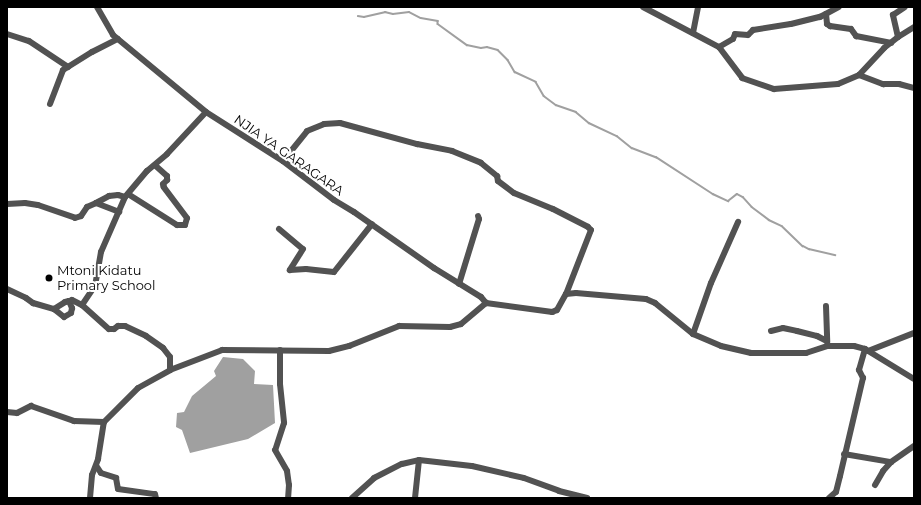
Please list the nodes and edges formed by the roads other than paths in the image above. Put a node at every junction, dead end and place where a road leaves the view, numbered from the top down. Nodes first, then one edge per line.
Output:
1 (96, 7) edge
2 (643, 7) edge
3 (698, 7) edge
4 (838, 7) edge
5 (904, 7) edge
6 (826, 14) junction
7 (914, 27) edge
8 (693, 33) junction
9 (7, 34) edge
10 (898, 37) junction
11 (118, 39) junction
12 (891, 43) junction
13 (719, 47) junction
14 (68, 67) junction
15 (859, 74) junction
16 (914, 88) edge
17 (50, 104) dead end
18 (206, 112) junction
19 (283, 161) junction
20 (156, 166) junction
21 (126, 195) junction
22 (96, 203) junction
23 (7, 204) edge
24 (119, 212) junction
25 (478, 216) dead end
26 (738, 222) dead end
27 (372, 224) junction
28 (279, 229) dead end
29 (459, 284) junction
30 (7, 289) edge
31 (566, 294) junction
32 (69, 301) junction
33 (486, 303) junction
34 (82, 305) junction
35 (826, 306) dead end
36 (54, 309) junction
37 (771, 331) dead end
38 (914, 333) edge
39 (693, 334) junction
40 (827, 344) junction
41 (280, 350) junction
42 (866, 350) junction
43 (170, 370) junction
44 (914, 379) edge
45 (7, 412) edge
46 (104, 422) junction
47 (914, 446) edge
48 (844, 454) junction
49 (419, 460) junction
50 (891, 462) junction
51 (97, 467) junction
52 (875, 485) dead end
53 (90, 498) edge
54 (156, 498) edge
55 (288, 498) edge
56 (352, 498) edge
57 (415, 498) edge
58 (587, 498) edge
59 (829, 498) edge

1 - 11 street, NJIA YA GARAGARA
2 - 8 street
3 - 8 street
4 - 6 street
5 - 10 street
6 - 12 street
6 - 13 street
7 - 10 street
8 - 13 street
9 - 14 street
10 - 12 street
11 - 14 street
11 - 18 street, NJIA YA GARAGARA
12 - 15 street
13 - 15 street
14 - 17 street
15 - 16 street
18 - 19 street, NJIA YA GARAGARA
18 - 20 street
19 - 27 street, NJIA YA GARAGARA
19 - 31 street
20 - 21 street
20 - 21 street
21 - 22 street
21 - 24 street
22 - 23 street
22 - 24 street
24 - 34 street
25 - 29 street
26 - 39 street
27 - 28 street
27 - 29 street, NJIA YA GARAGARA
29 - 33 street, NJIA YA GARAGARA
30 - 36 street
31 - 33 street
31 - 39 street
32 - 34 street
32 - 36 street
32 - 36 street
33 - 41 street
34 - 43 street
35 - 40 street
37 - 40 street
38 - 42 street
39 - 40 street
40 - 42 street
41 - 43 street
41 - 55 street
42 - 44 street
42 - 48 street
43 - 46 street
45 - 46 street
46 - 51 street
47 - 50 street
48 - 50 street
48 - 59 street
49 - 56 street
49 - 57 street
49 - 58 street
50 - 52 street
51 - 53 street
51 - 54 street

